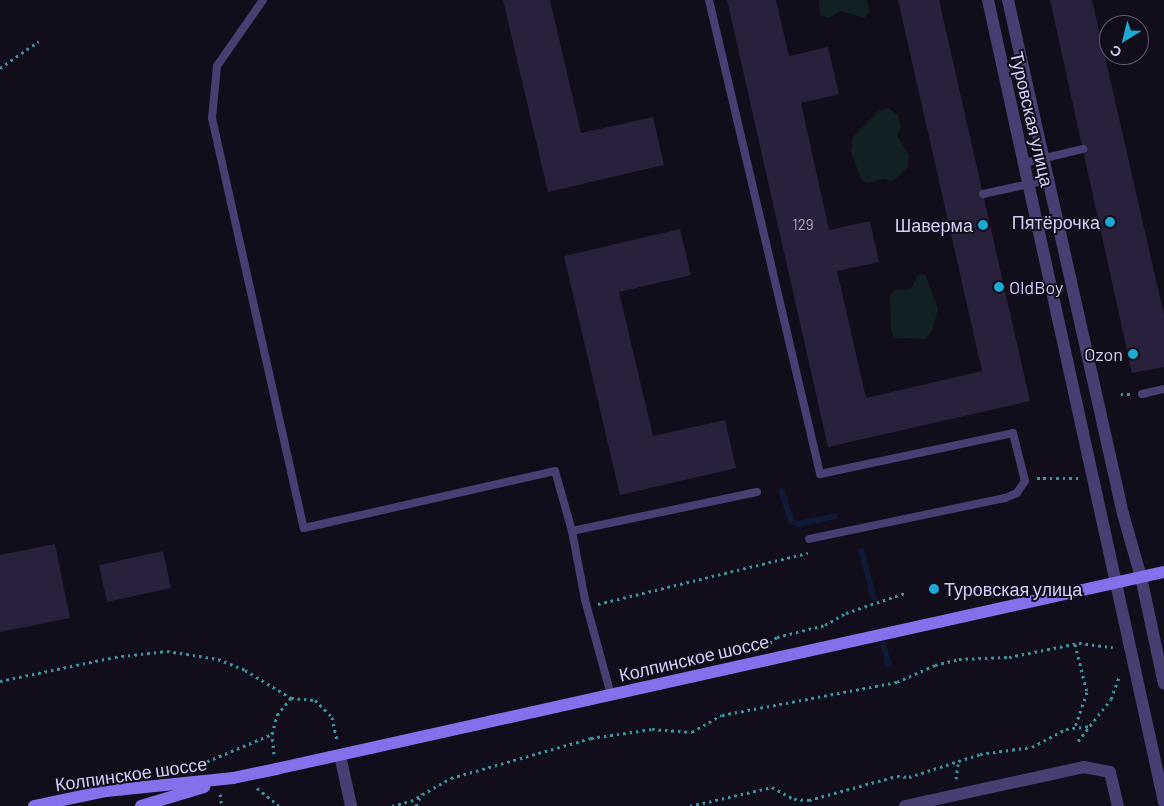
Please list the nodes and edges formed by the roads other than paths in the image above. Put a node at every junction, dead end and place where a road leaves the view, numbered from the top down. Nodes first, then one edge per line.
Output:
1 (263, 0) edge
2 (709, 0) edge
3 (988, 0) edge
4 (1008, 0) edge
5 (1083, 150) dead end
6 (1044, 158) junction
7 (1024, 163) junction
8 (1048, 180) junction
9 (1029, 184) junction
10 (983, 194) dead end
11 (1164, 389) edge
12 (1142, 394) dead end
13 (757, 492) dead end
14 (572, 531) junction
15 (809, 539) dead end
16 (1164, 572) edge
17 (1140, 577) junction
18 (1114, 583) junction
19 (1164, 684) edge
20 (611, 695) junction
21 (340, 755) junction
22 (232, 778) junction
23 (949, 801) edge
24 (1164, 802) edge
25 (34, 806) edge
26 (141, 806) edge
27 (350, 806) edge
28 (904, 806) edge
29 (1118, 806) edge

1 - 14 lane
2 - 15 lane
3 - 7 street, Туровская улица
4 - 6 street, Туровская улица
5 - 6 lane
6 - 7 lane
6 - 8 street, Туровская улица
7 - 9 street, Туровская улица
8 - 9 lane
8 - 17 street, Туровская улица
9 - 10 lane
9 - 18 street, Туровская улица
11 - 12 lane
13 - 14 lane
14 - 20 lane
16 - 17 main road, Колпинское шоссе
17 - 18 main road, Колпинское шоссе
17 - 19 street, Туровская улица
18 - 20 main road, Колпинское шоссе
18 - 24 street, Туровская улица
20 - 21 main road, Колпинское шоссе
21 - 22 main road, Колпинское шоссе
21 - 27 street
22 - 25 main road, Колпинское шоссе
22 - 26 main road, Колпинское шоссе
23 - 28 street
23 - 29 street

